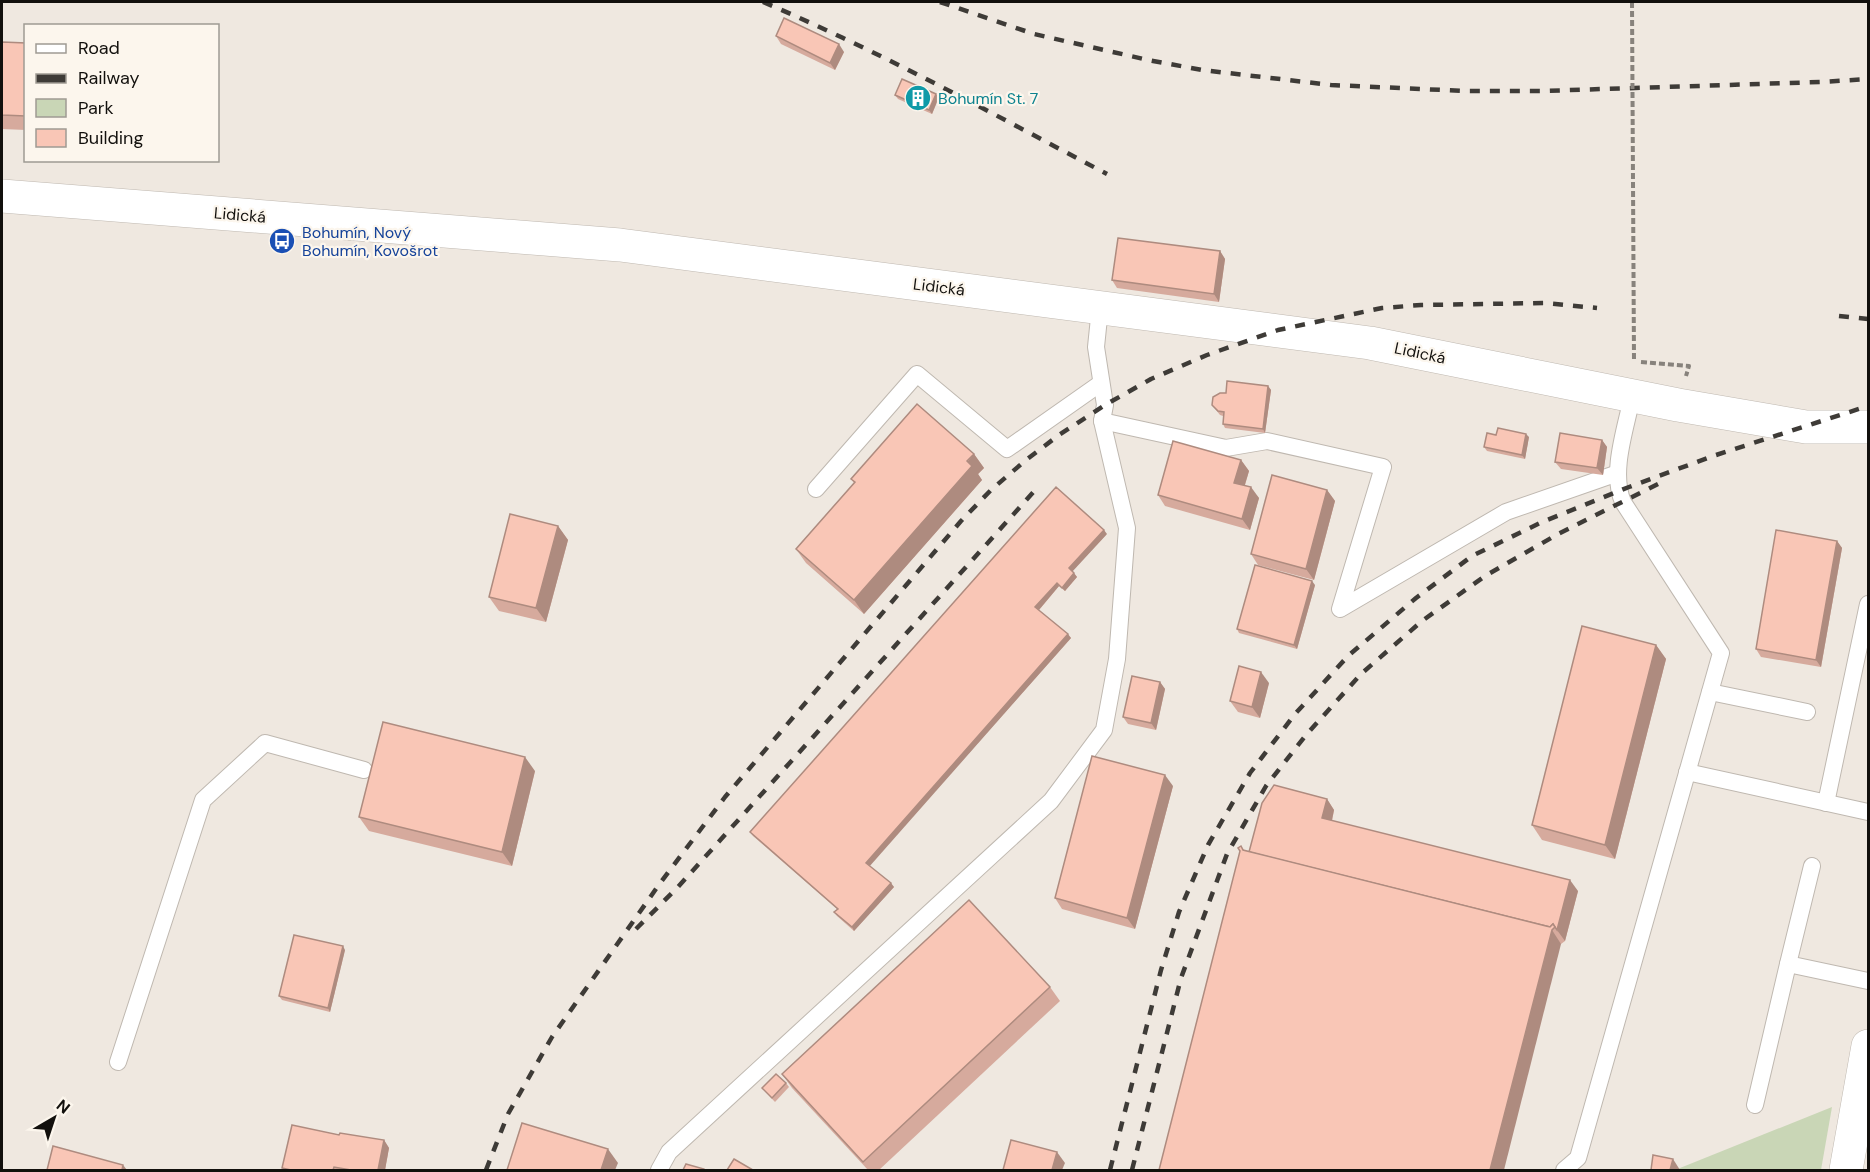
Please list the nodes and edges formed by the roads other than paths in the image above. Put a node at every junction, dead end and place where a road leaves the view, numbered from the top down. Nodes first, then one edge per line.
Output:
1 (2, 196) edge
2 (1100, 308) junction
3 (1101, 383) junction
4 (1632, 397) junction
5 (1102, 421) junction
6 (1869, 427) edge
7 (1618, 473) junction
8 (816, 489) dead end
9 (1869, 603) edge
10 (1710, 692) junction
11 (1807, 712) dead end
12 (364, 770) dead end
13 (1687, 772) junction
14 (1826, 802) junction
15 (1869, 812) edge
16 (1812, 866) dead end
17 (1788, 964) junction
18 (1869, 981) edge
19 (1869, 1046) edge
20 (118, 1062) dead end
21 (1755, 1105) dead end
22 (659, 1170) edge
23 (1564, 1170) edge
24 (1846, 1170) edge

1 - 2 street, Lidická
2 - 3 lane
2 - 4 street, Lidická
3 - 5 lane
3 - 8 lane
4 - 6 street, Lidická
4 - 7 lane
5 - 7 lane
5 - 22 lane
7 - 10 lane
9 - 14 lane
10 - 11 lane
10 - 13 lane
12 - 20 lane
13 - 14 lane
13 - 23 lane
14 - 15 lane
16 - 17 lane
17 - 18 lane
17 - 21 lane
19 - 24 street

